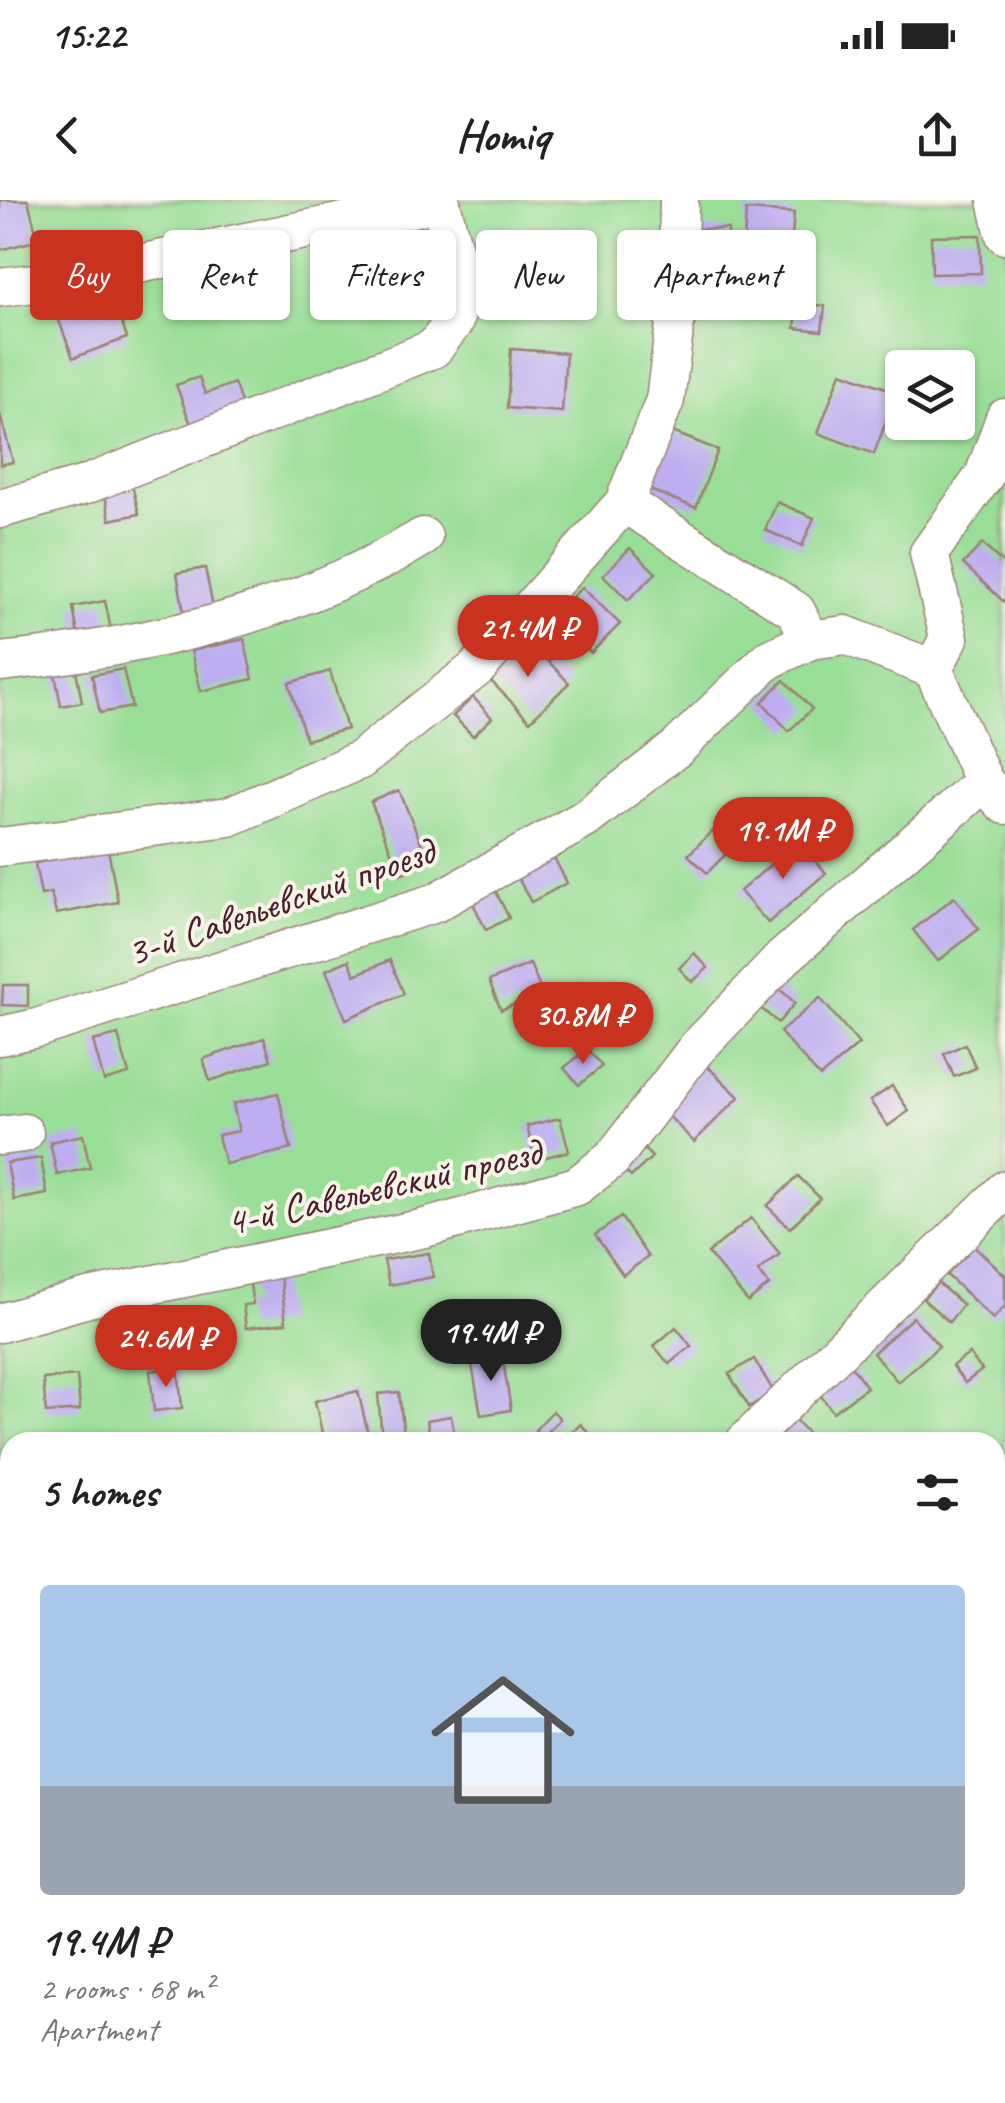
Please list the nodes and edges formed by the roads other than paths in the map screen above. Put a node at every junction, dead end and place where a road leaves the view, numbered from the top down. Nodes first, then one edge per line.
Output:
1 (679, 200) edge
2 (998, 200) edge
3 (441, 201) edge
4 (1005, 234) edge
5 (0, 287) edge
6 (1005, 418) edge
7 (624, 503) junction
8 (0, 509) edge
9 (423, 537) dead end
10 (810, 640) junction
11 (0, 662) edge
12 (933, 669) junction
13 (994, 794) edge
14 (0, 847) edge
15 (0, 1036) edge
16 (1005, 1190) edge
17 (0, 1323) edge
18 (754, 1432) edge

1 - 7 street
2 - 4 street
3 - 5 street
3 - 8 street
6 - 12 street
7 - 10 street
7 - 14 street
9 - 11 street
10 - 12 street
10 - 15 street, 3-й Савельевский проезд
12 - 13 street, 4-й Савельевский проезд
13 - 17 street, 4-й Савельевский проезд
16 - 18 street

